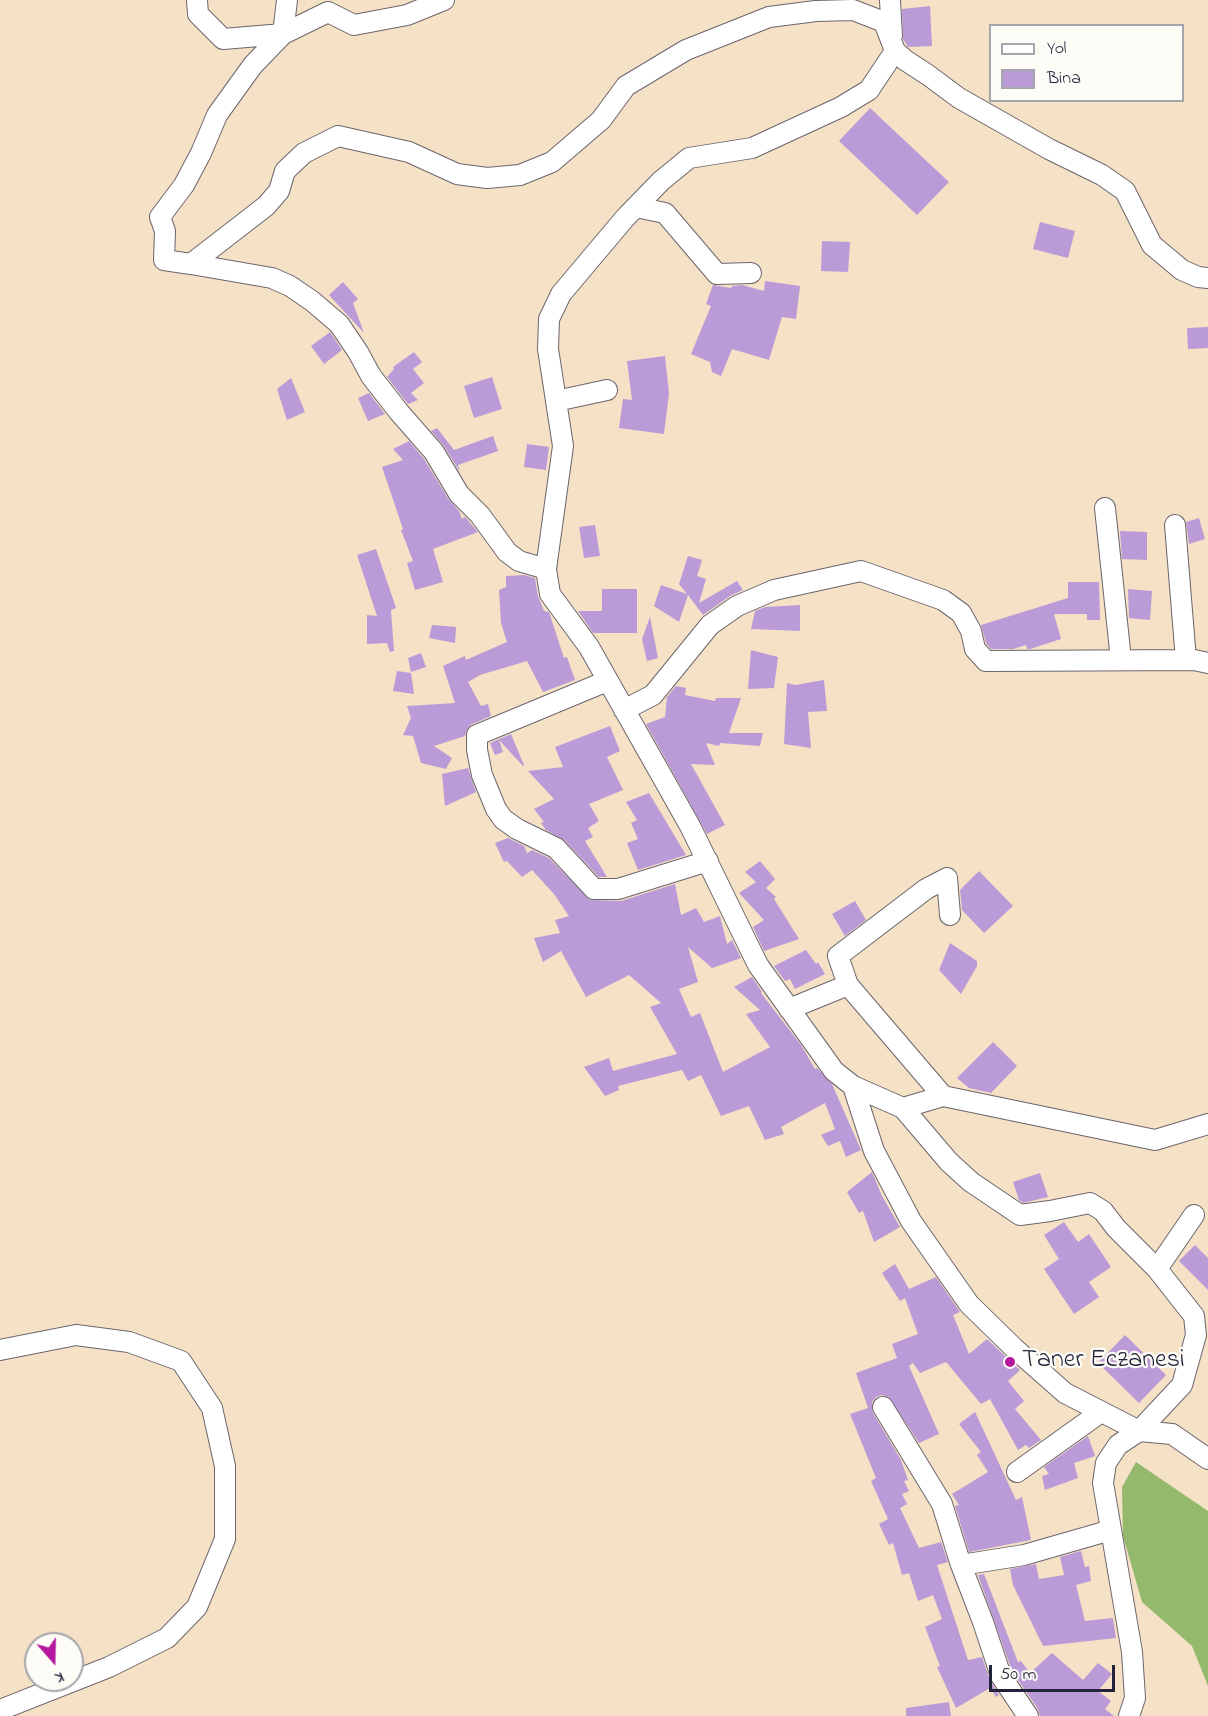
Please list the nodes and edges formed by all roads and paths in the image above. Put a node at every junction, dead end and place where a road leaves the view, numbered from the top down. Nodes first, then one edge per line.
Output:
1 (197, 0) edge
2 (287, 0) edge
3 (444, 0) edge
4 (890, 0) edge
5 (283, 34) junction
6 (894, 46) junction
7 (636, 207) junction
8 (190, 264) junction
9 (751, 273) dead end
10 (1208, 278) edge
11 (607, 390) dead end
12 (556, 401) junction
13 (1105, 508) dead end
14 (1175, 525) dead end
15 (546, 569) junction
16 (1121, 660) junction
17 (1186, 660) junction
18 (1208, 663) edge
19 (607, 681) junction
20 (624, 710) junction
21 (708, 861) junction
22 (950, 915) dead end
23 (848, 985) junction
24 (789, 1009) junction
25 (852, 1086) junction
26 (943, 1096) junction
27 (903, 1108) junction
28 (1208, 1124) edge
29 (1194, 1215) dead end
30 (1157, 1269) junction
31 (0, 1350) edge
32 (883, 1407) dead end
33 (1101, 1412) junction
34 (1139, 1431) junction
35 (1208, 1459) edge
36 (1017, 1472) dead end
37 (1111, 1530) junction
38 (962, 1565) junction
39 (0, 1710) edge
40 (1028, 1716) edge
41 (1129, 1716) edge

1 - 5 street
2 - 5 street
3 - 5 street
4 - 6 street
5 - 8 street
6 - 7 street
6 - 8 street
6 - 10 street
7 - 9 street
7 - 12 street
8 - 15 street
11 - 12 street
12 - 15 street
13 - 16 street
14 - 17 street
15 - 19 street
16 - 17 street
16 - 20 street
17 - 18 street
19 - 20 street
19 - 21 street
20 - 21 street
21 - 24 street
22 - 23 street
23 - 24 street
23 - 26 street
24 - 25 street
25 - 27 street
25 - 33 street
26 - 27 street
26 - 28 street
27 - 30 street
29 - 30 street
30 - 34 street
31 - 39 street
32 - 38 street
33 - 34 street
33 - 36 street
34 - 35 street
34 - 37 street
37 - 38 street
37 - 41 street
38 - 40 street

